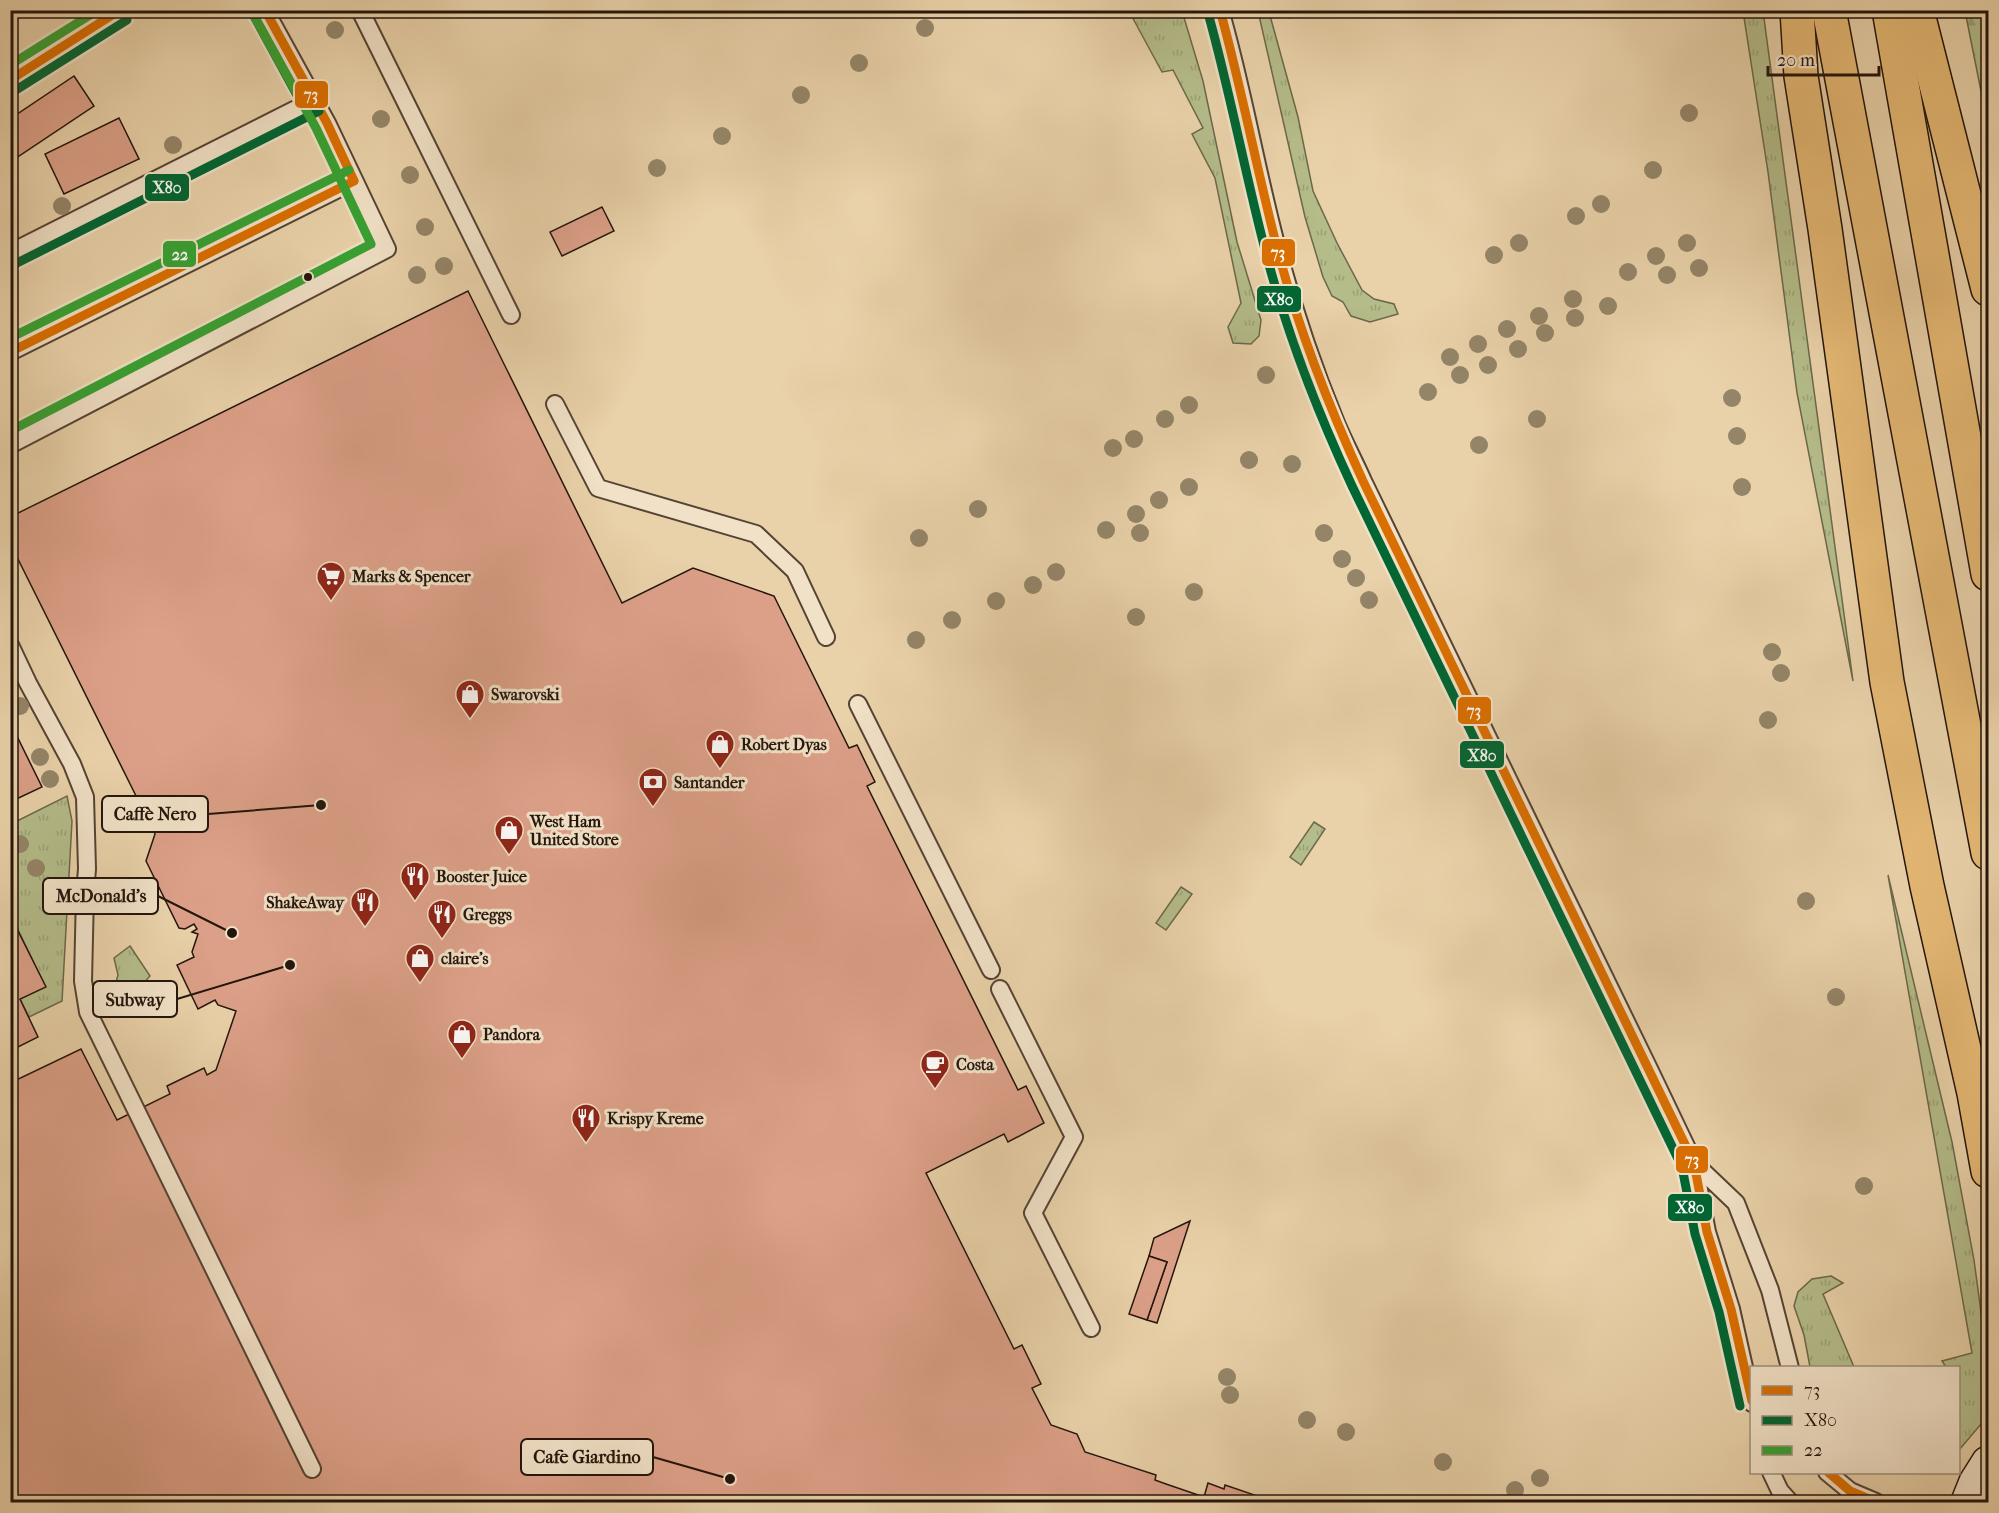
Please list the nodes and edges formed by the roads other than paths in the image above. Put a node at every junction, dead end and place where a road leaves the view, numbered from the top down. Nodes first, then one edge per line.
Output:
1 (121, 10) edge
2 (265, 10) edge
3 (360, 10) edge
4 (1220, 10) edge
5 (1797, 10) edge
6 (1829, 10) edge
7 (1889, 10) edge
8 (1917, 10) edge
9 (10, 80) edge
10 (314, 100) junction
11 (354, 181) junction
12 (10, 253) edge
13 (1989, 289) edge
14 (511, 315) dead end
15 (10, 352) edge
16 (555, 404) dead end
17 (10, 445) edge
18 (1989, 574) edge
19 (826, 637) dead end
20 (10, 645) edge
21 (858, 704) dead end
22 (1989, 853) edge
23 (991, 970) dead end
24 (1000, 989) dead end
25 (1694, 1163) junction
26 (1989, 1171) edge
27 (1091, 1328) dead end
28 (1789, 1366) edge
29 (1750, 1394) edge
30 (1989, 1463) edge
31 (312, 1469) dead end
32 (1772, 1474) edge
33 (1828, 1474) edge
34 (1790, 1503) edge
35 (1876, 1503) edge
36 (1968, 1503) edge

1 - 9 lane
2 - 10 lane
3 - 14 lane
4 - 25 lane
5 - 26 main road
6 - 22 main road
7 - 18 main road
8 - 13 main road
10 - 11 lane
10 - 12 lane
11 - 15 lane
11 - 17 lane
16 - 19 lane
20 - 31 lane
21 - 23 lane
24 - 27 lane
25 - 28 lane
25 - 29 lane
30 - 36 main road
32 - 34 lane
33 - 35 lane

